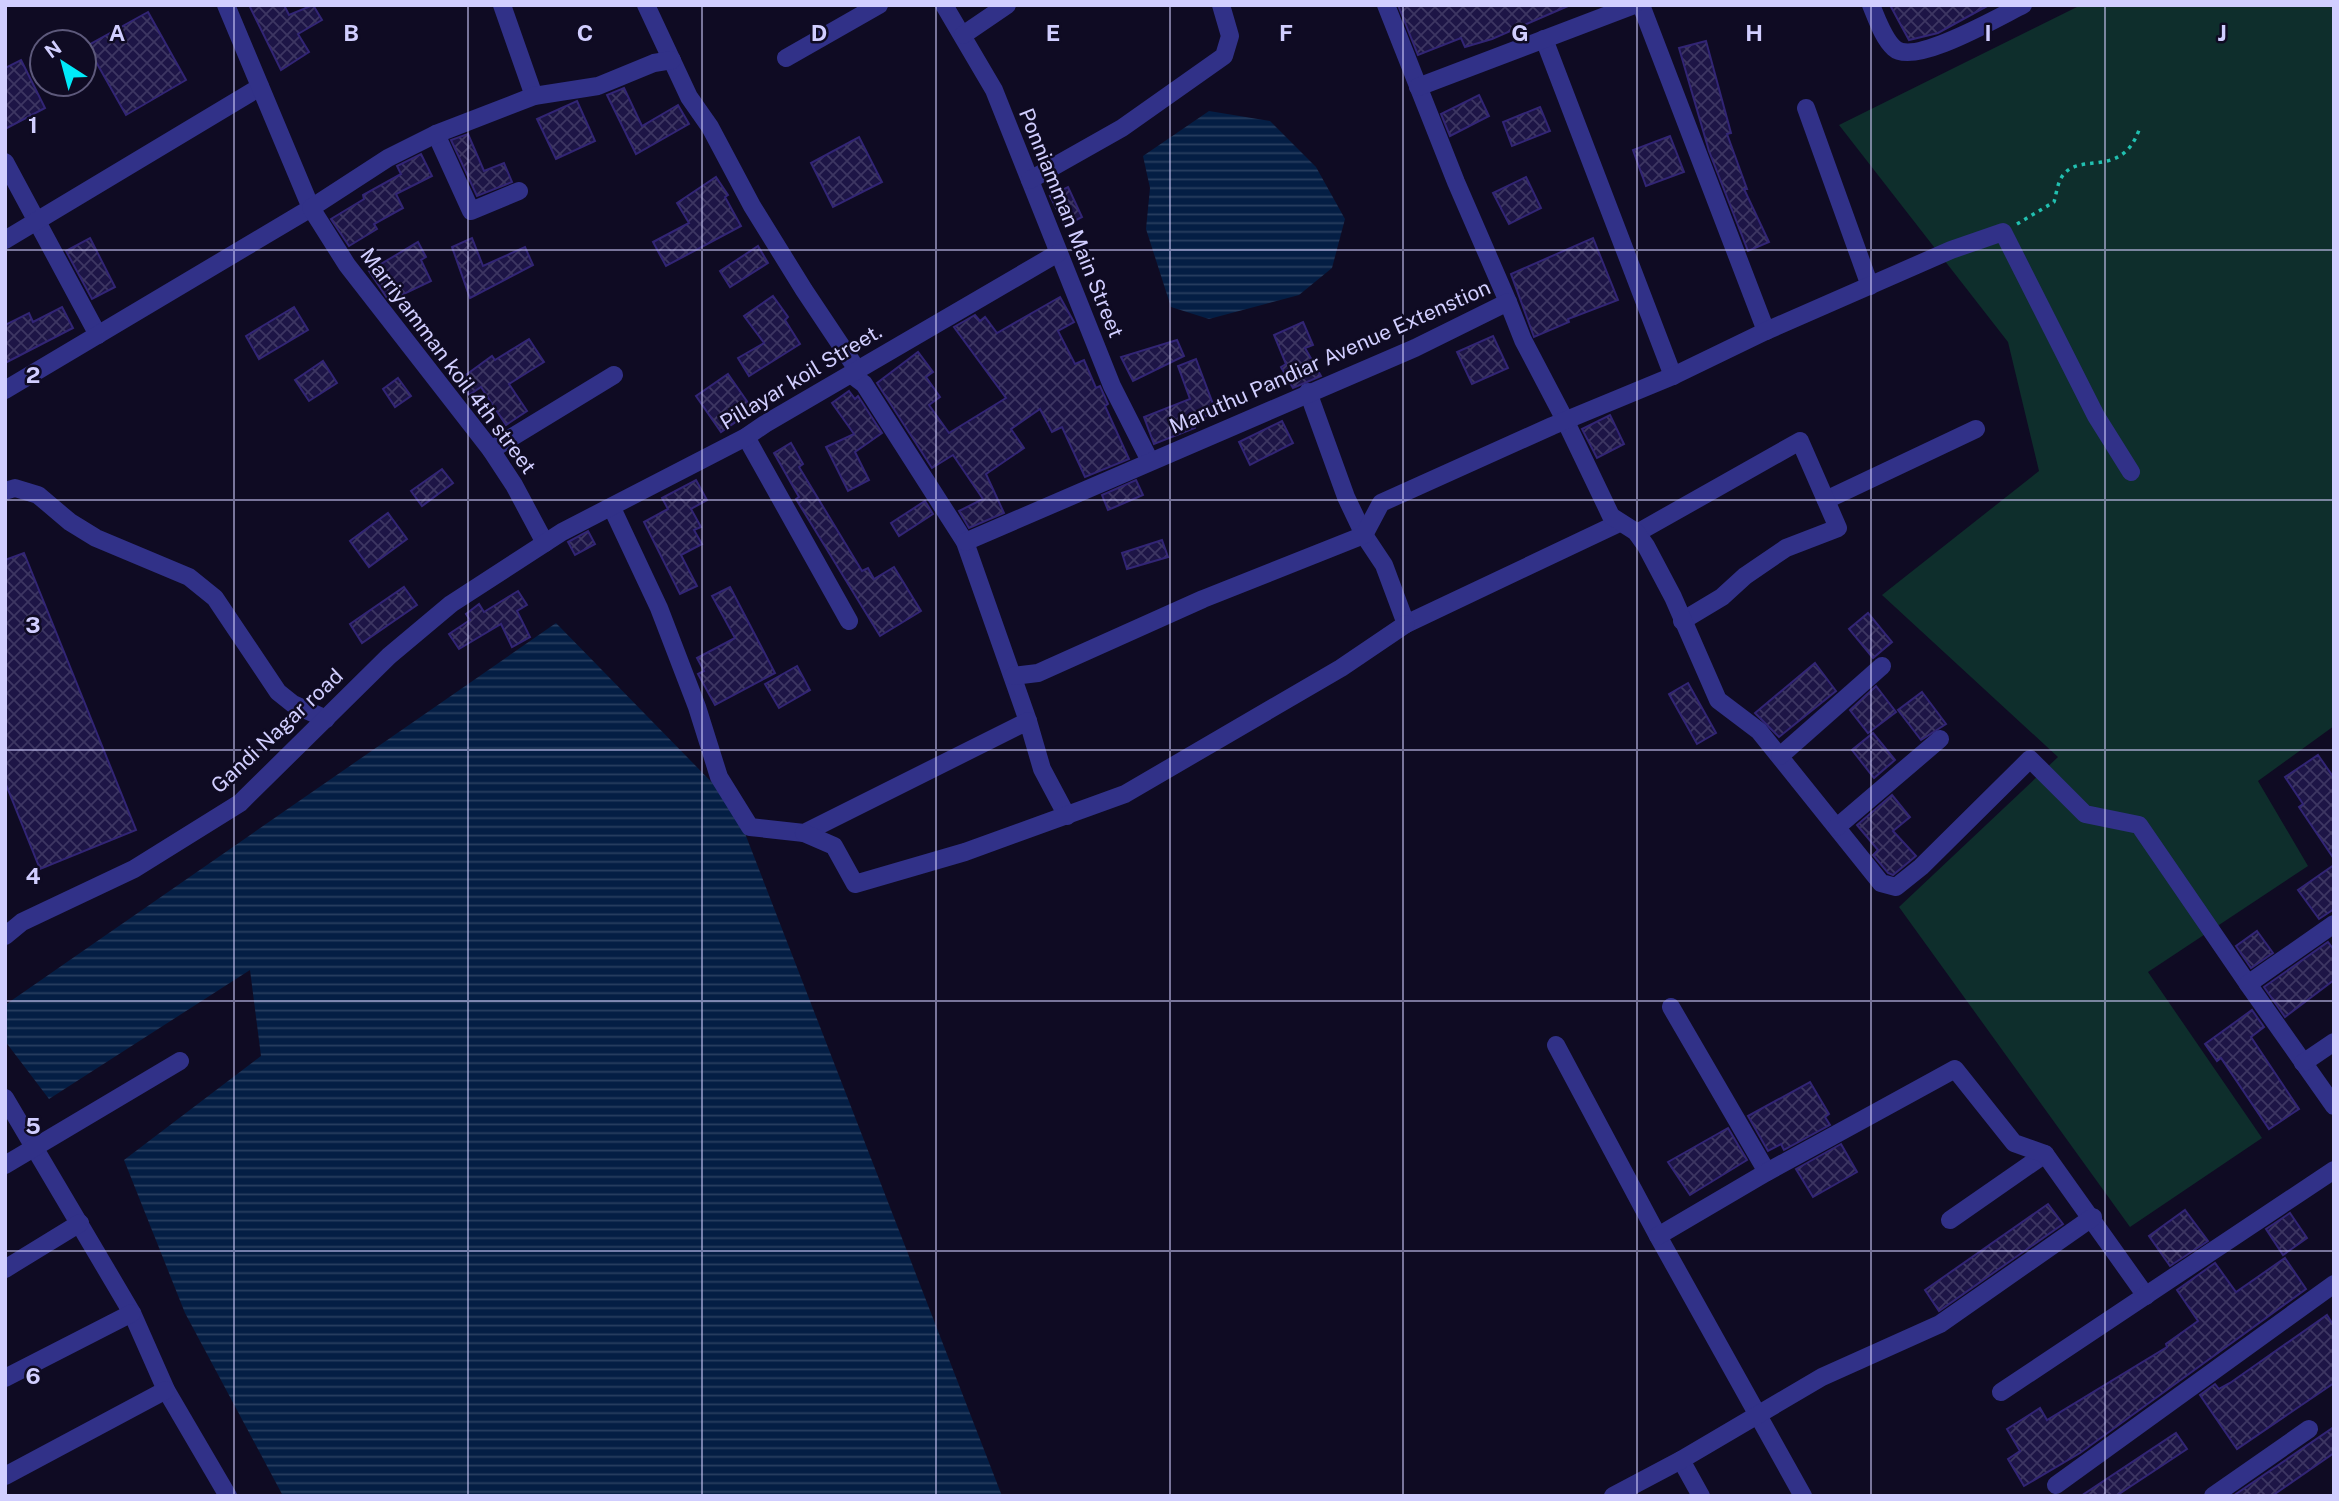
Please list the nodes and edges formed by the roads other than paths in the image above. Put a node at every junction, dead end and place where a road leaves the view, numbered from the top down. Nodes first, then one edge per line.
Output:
1 (226, 5) edge
2 (502, 5) edge
3 (646, 5) edge
4 (879, 5) edge
5 (944, 5) edge
6 (1007, 5) edge
7 (1221, 5) edge
8 (1386, 5) edge
9 (1634, 5) edge
10 (1641, 5) edge
11 (1871, 5) edge
12 (2024, 5) edge
13 (2003, 10) edge
14 (964, 35) junction
15 (1544, 39) junction
16 (786, 58) dead end
17 (672, 60) junction
18 (260, 87) junction
19 (1418, 87) junction
20 (534, 96) junction
21 (1806, 108) dead end
22 (436, 134) junction
23 (5, 162) edge
24 (1030, 180) junction
25 (519, 191) dead end
26 (311, 208) junction
27 (38, 222) junction
28 (5, 240) edge
29 (1058, 253) junction
30 (1870, 286) junction
31 (1508, 302) junction
32 (1766, 331) junction
33 (98, 335) junction
34 (855, 373) junction
35 (614, 374) dead end
36 (1673, 376) junction
37 (5, 390) edge
38 (1308, 392) junction
39 (1565, 420) junction
40 (1976, 429) dead end
41 (746, 437) junction
42 (491, 450) junction
43 (1150, 461) junction
44 (2131, 472) dead end
45 (5, 491) edge
46 (1826, 500) junction
47 (611, 508) junction
48 (1619, 523) junction
49 (562, 532) joint
50 (1637, 534) junction
51 (1364, 535) junction
52 (965, 542) junction
53 (545, 543) junction
54 (849, 621) dead end
55 (1682, 621) junction
56 (1406, 624) junction
57 (1882, 666) dead end
58 (1013, 676) junction
59 (326, 719) junction
60 (1028, 721) junction
61 (1940, 739) dead end
62 (1780, 756) junction
63 (1067, 816) junction
64 (1837, 827) junction
65 (804, 832) junction
66 (2334, 924) edge
67 (5, 936) edge
68 (2248, 984) junction
69 (1671, 1007) dead end
70 (2334, 1042) edge
71 (1556, 1045) dead end
72 (180, 1061) dead end
73 (2303, 1063) junction
74 (5, 1098) edge
75 (2334, 1106) edge
76 (36, 1149) junction
77 (2045, 1154) junction
78 (5, 1165) edge
79 (2334, 1170) edge
80 (1767, 1172) junction
81 (2093, 1217) junction
82 (1950, 1220) dead end
83 (80, 1223) junction
84 (1658, 1236) junction
85 (5, 1269) edge
86 (2334, 1284) edge
87 (2146, 1296) junction
88 (132, 1312) junction
89 (5, 1378) edge
90 (166, 1390) junction
91 (2001, 1392) dead end
92 (1756, 1413) junction
93 (2309, 1429) dead end
94 (1681, 1460) junction
95 (5, 1476) edge
96 (2056, 1485) dead end
97 (222, 1494) edge
98 (1613, 1496) edge
99 (1701, 1496) edge
100 (1803, 1496) edge
101 (2213, 1496) edge

1 - 18 street, Marriyamman koil 4th street
2 - 20 street
3 - 17 street
4 - 16 street
5 - 14 street, Ponniamman Main Street
6 - 14 street
7 - 24 street
8 - 19 street
9 - 15 street
10 - 32 street
11 - 13 street
12 - 13 street
14 - 24 street, Ponniamman Main Street
15 - 19 street
15 - 36 street
17 - 20 street
17 - 34 street
18 - 26 street, Marriyamman koil 4th street
18 - 27 street
19 - 31 street
20 - 22 street
21 - 30 street
22 - 25 street
22 - 26 street
23 - 27 street
24 - 29 street, Ponniamman Main Street
26 - 33 street
26 - 42 street, Marriyamman koil 4th street
27 - 28 street
27 - 33 street
29 - 34 street, Pillayar koil Street.
29 - 43 street, Ponniamman Main Street
30 - 32 street
30 - 44 street
31 - 38 street, Maruthu Pandiar Avenue Extenstion
31 - 39 street, Maruthu Pandiar Avenue Extenstion
32 - 36 street
33 - 37 street
34 - 41 street, Pillayar koil Street.
34 - 52 street
35 - 42 street
36 - 39 street
38 - 43 street, Maruthu Pandiar Avenue Extenstion
38 - 51 street
39 - 48 street, Maruthu Pandiar Avenue Extenstion
39 - 51 street
40 - 46 street
41 - 47 street, Pillayar koil Street.
41 - 54 street
42 - 53 street, Marriyamman koil 4th street
43 - 52 street, Maruthu Pandiar Avenue Extenstion
45 - 59 street
46 - 50 street
46 - 55 street
47 - 49 street, Pillayar koil Street.
47 - 65 street
48 - 50 street, Maruthu Pandiar Avenue Extenstion
48 - 56 street
49 - 53 street, Gandi Nagar road
50 - 55 street, Maruthu Pandiar Avenue Extenstion
51 - 56 street
51 - 58 street
52 - 58 street
53 - 59 street, Gandi Nagar road
55 - 62 street, Maruthu Pandiar Avenue Extenstion
56 - 63 street
57 - 62 street
58 - 60 street
59 - 67 street, Gandi Nagar road
60 - 63 street
60 - 65 street
61 - 64 street
62 - 64 street, Maruthu Pandiar Avenue Extenstion
63 - 65 street
64 - 68 street, Maruthu Pandiar Avenue Extenstion
66 - 68 street
68 - 73 street
69 - 80 street
70 - 73 street
71 - 84 street
72 - 76 street
73 - 75 street
74 - 76 street
76 - 78 street
76 - 83 street
77 - 80 street
77 - 81 street
77 - 82 street
79 - 87 street
80 - 84 street
81 - 87 street
81 - 92 street
83 - 85 street
83 - 88 street
84 - 92 street
86 - 96 street
87 - 91 street
88 - 89 street
88 - 90 street
90 - 95 street
90 - 97 street
92 - 94 street
92 - 100 street
93 - 101 street
94 - 98 street
94 - 99 street

